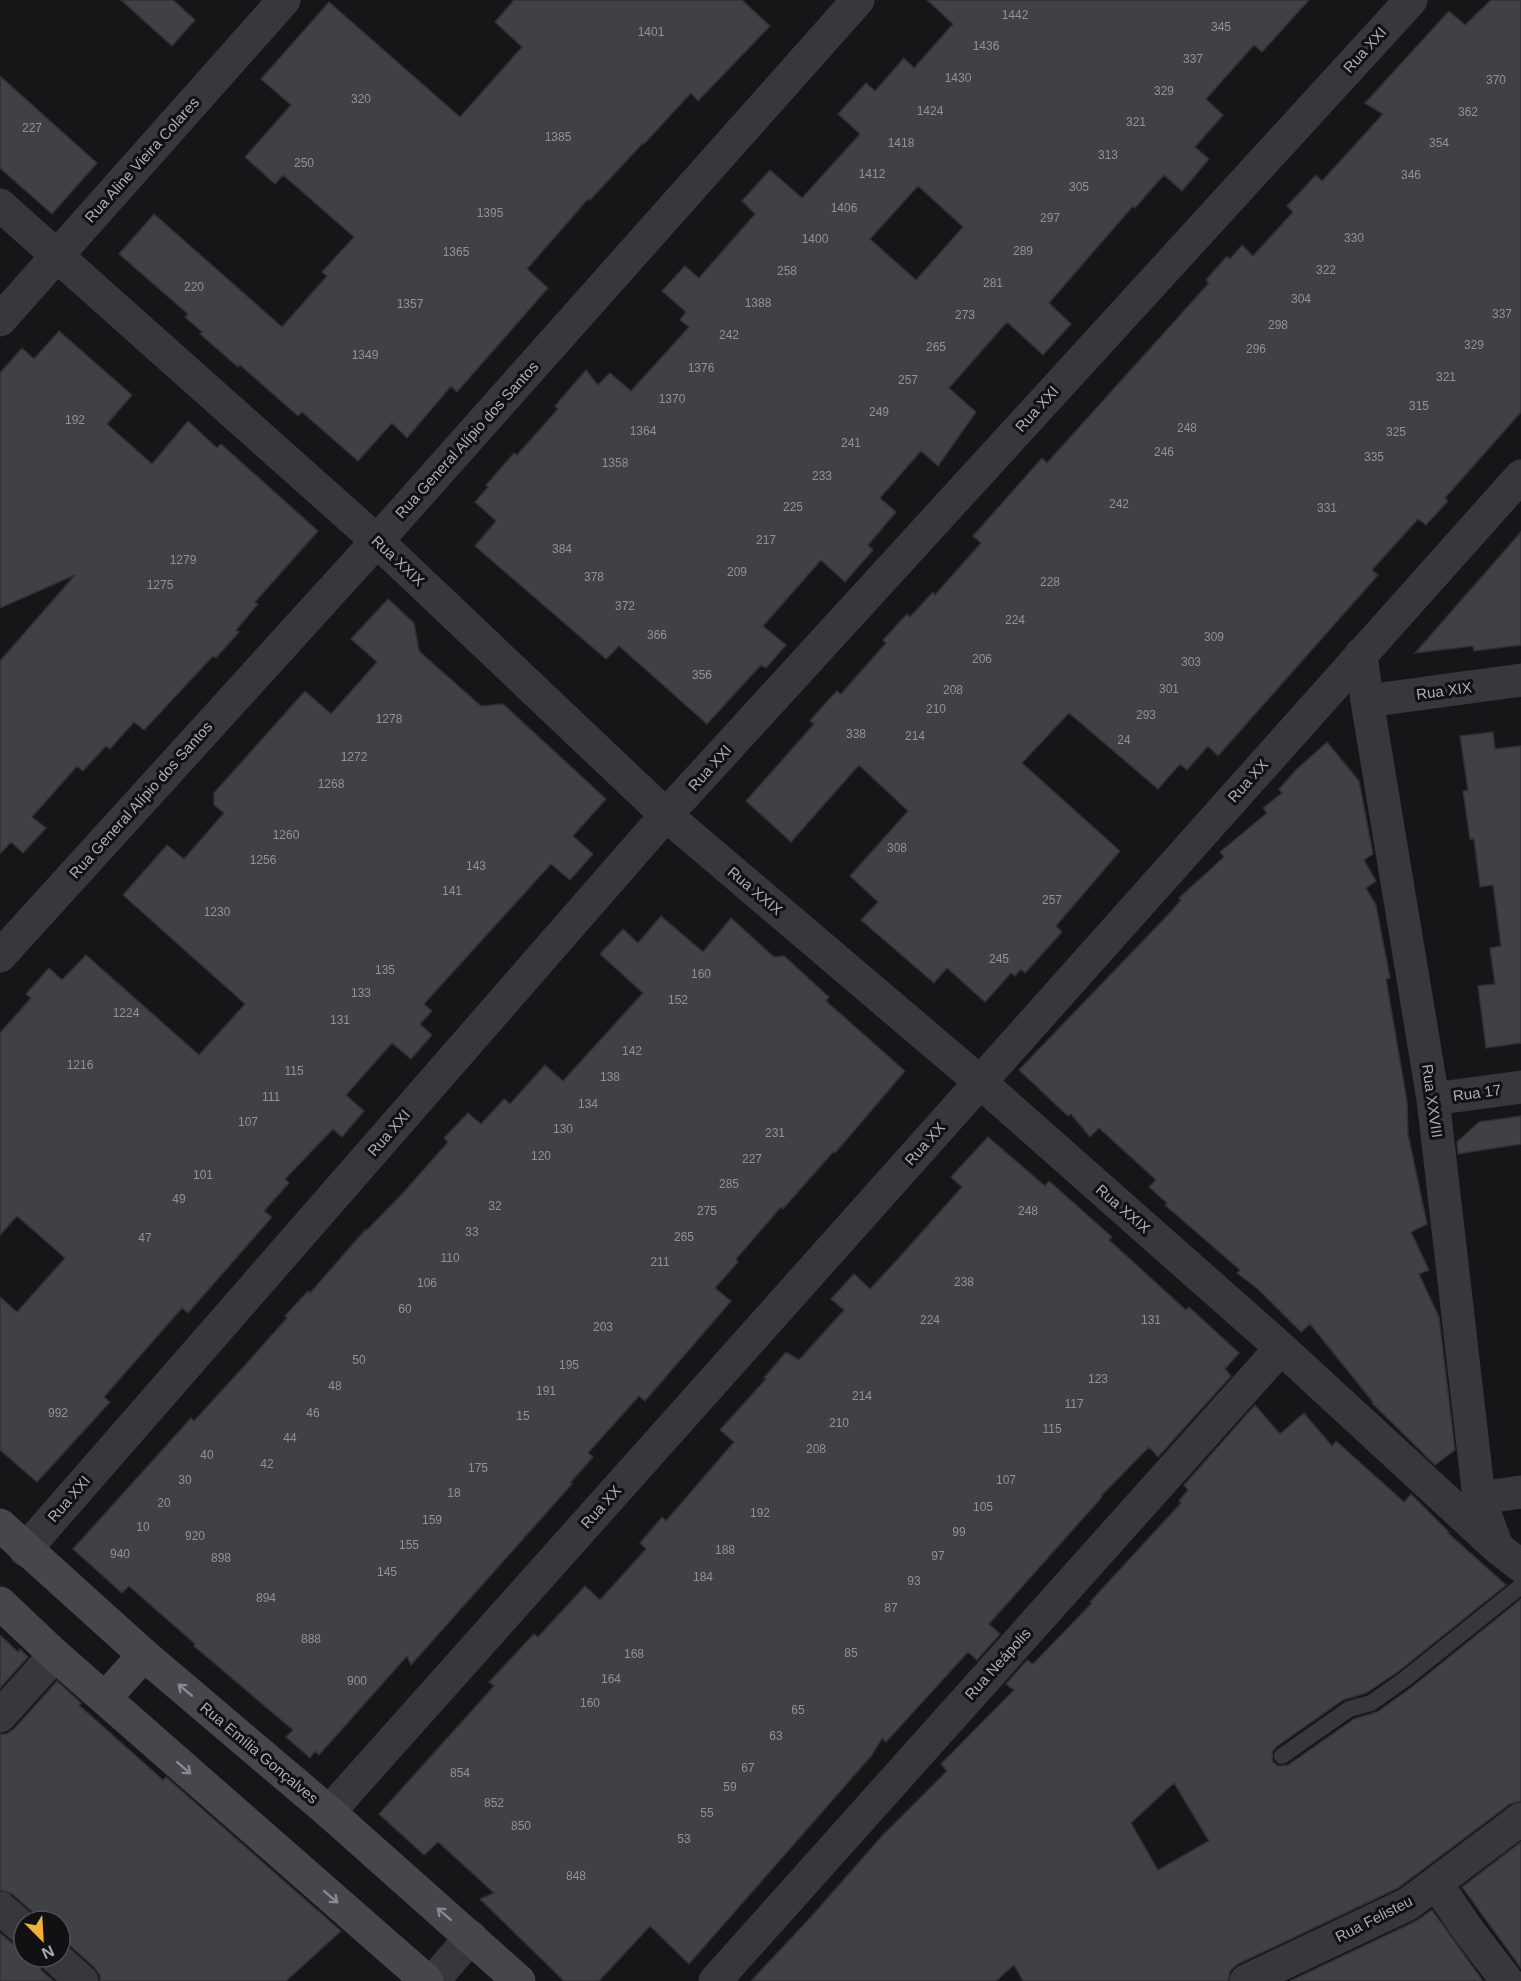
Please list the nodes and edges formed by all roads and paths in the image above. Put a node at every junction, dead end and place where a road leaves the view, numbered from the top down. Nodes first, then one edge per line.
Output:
1 (284, 0) edge
2 (858, 0) edge
3 (1411, 0) edge
4 (0, 205) edge
5 (57, 256) junction
6 (0, 320) edge
7 (1521, 476) edge
8 (377, 541) junction
9 (1361, 654) junction
10 (1521, 680) edge
11 (1367, 701) junction
12 (666, 815) junction
13 (0, 956) edge
14 (980, 1082) junction
15 (1521, 1087) edge
16 (1433, 1099) junction
17 (1281, 1348) junction
18 (1521, 1492) edge
19 (1479, 1498) junction
20 (0, 1526) edge
21 (25, 1550) junction
22 (1510, 1557) edge
23 (1521, 1586) edge
24 (0, 1603) edge
25 (55, 1655) junction
26 (144, 1655) junction
27 (105, 1698) junction
28 (0, 1716) edge
29 (1282, 1755) dead end
30 (329, 1812) junction
31 (1521, 1819) edge
32 (1436, 1883) junction
33 (0, 1908) edge
34 (12, 1918) edge
35 (471, 1937) junction
36 (68, 1969) edge
37 (82, 1981) edge
38 (427, 1981) edge
39 (433, 1981) edge
40 (519, 1981) edge
41 (716, 1981) edge
42 (1246, 1981) edge
43 (1507, 1981) edge

1 - 5 street, Rua Aline Vieira Colares
2 - 8 street, Rua General Alípio dos Santos
3 - 12 street, Rua XXI
4 - 5 street, Rua XXIX
5 - 6 street, Rua Aline Vieira Colares
5 - 8 street, Rua XXIX
7 - 9 street, Rua XX
8 - 12 street, Rua XXIX
8 - 13 street, Rua General Alípio dos Santos
9 - 11 street, Rua XXVIII
9 - 14 street, Rua XX
10 - 11 street, Rua XIX
11 - 16 street, Rua XXVIII
12 - 14 street, Rua XXIX
12 - 21 street, Rua XXI
14 - 17 street, Rua XXIX
14 - 30 street, Rua XX
15 - 16 street, Rua 17
16 - 19 street, Rua XXVIII
17 - 22 street, Rua XXIX
17 - 41 street, Rua Neápolis
18 - 19 street
19 - 22 street, Rua XXVIII
20 - 21 street, Rua Emília Gonçalves
21 - 26 street, Rua Emília Gonçalves
23 - 29 lane
24 - 25 street
25 - 27 street
25 - 28 street
26 - 27 street
30 -> 26 street, Rua Emília Gonçalves
27 -> 38 street
35 -> 30 street, Rua Emília Gonçalves
31 - 32 street, Rua Felisteu
32 - 42 street, Rua Felisteu
32 - 43 street
33 - 34 street
35 - 39 street
35 - 40 street, Rua Emília Gonçalves
36 - 37 street

